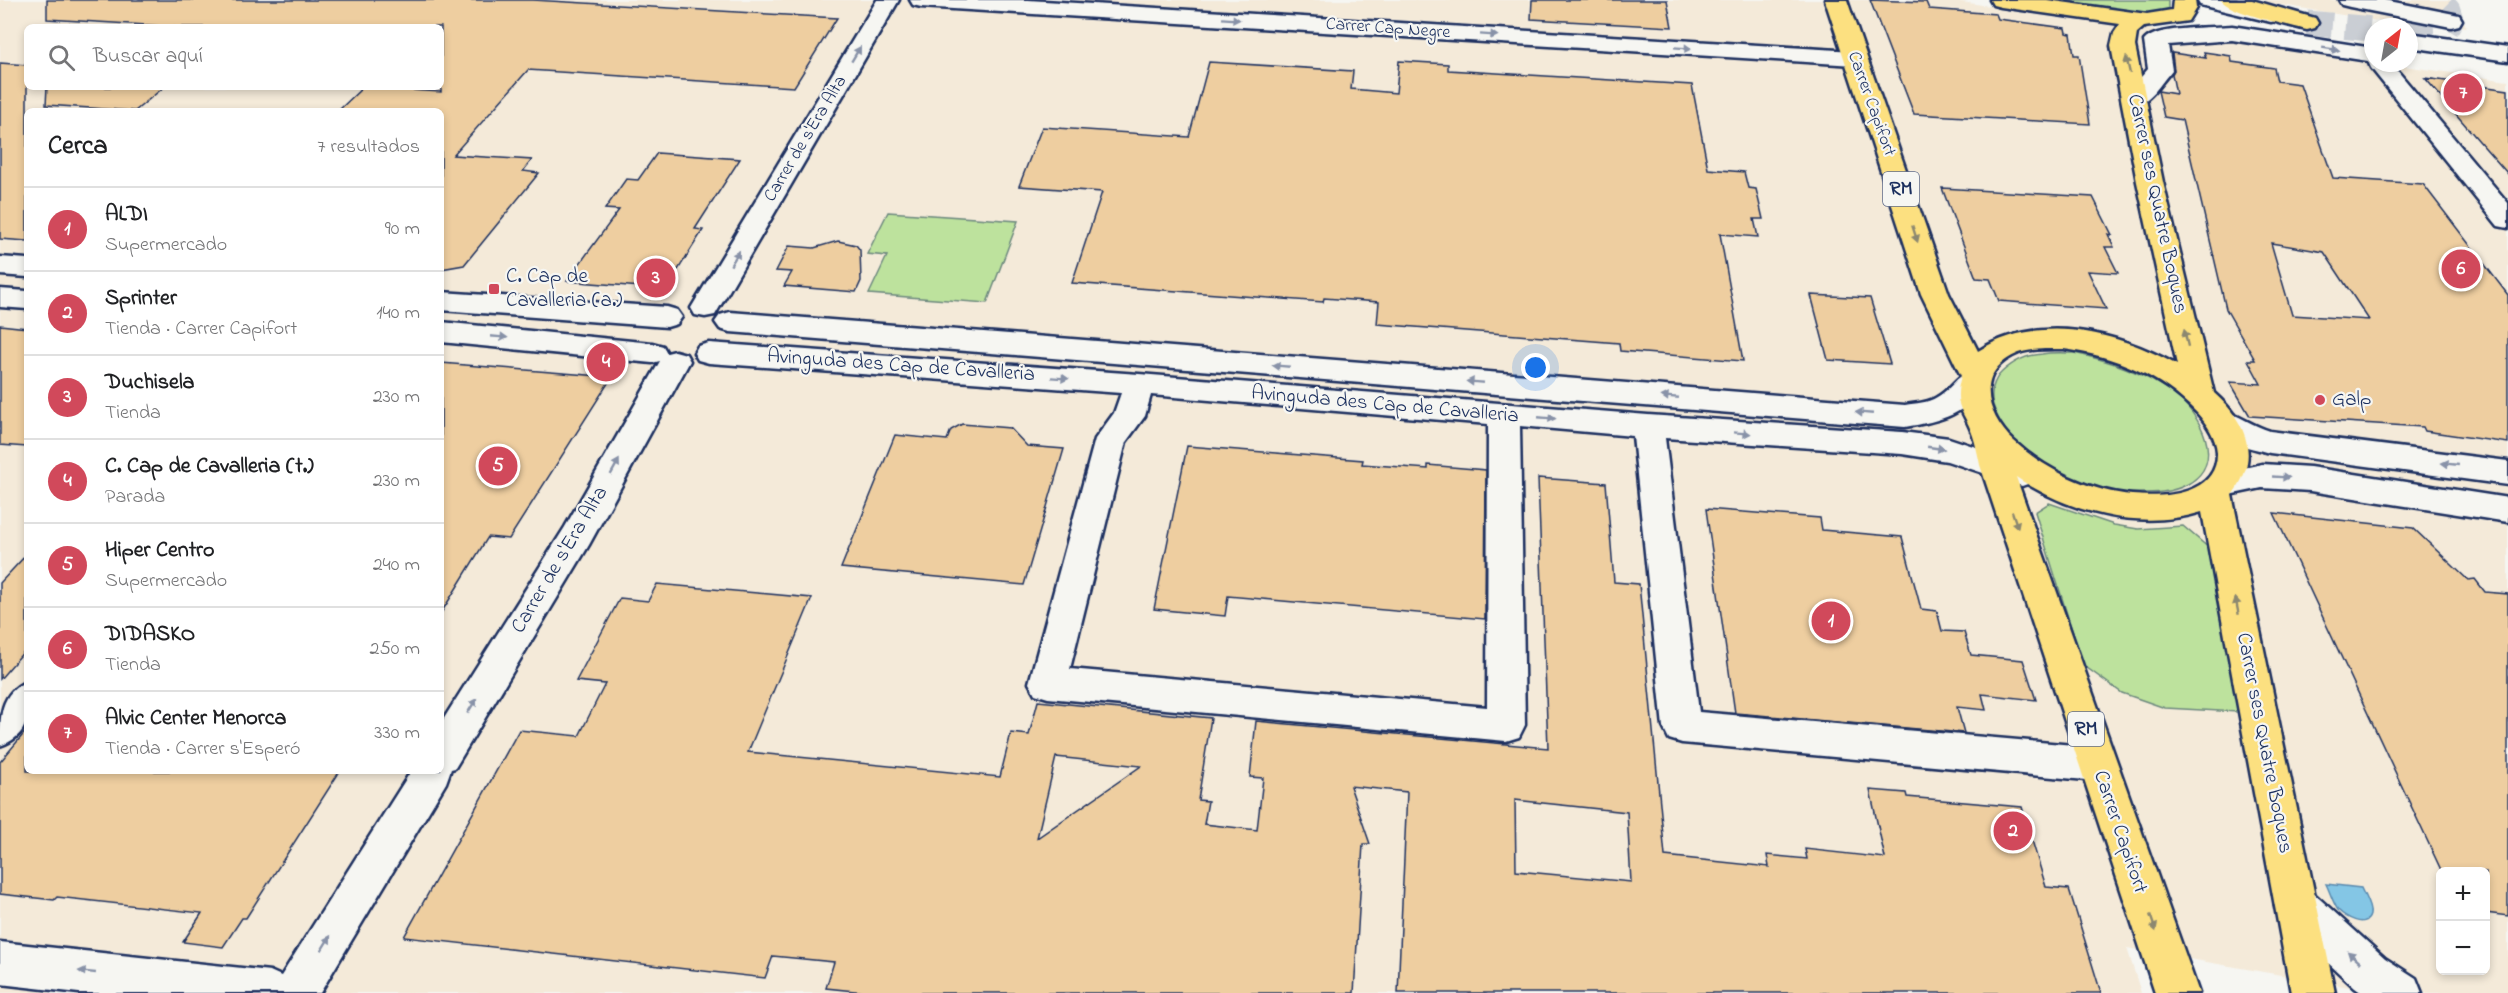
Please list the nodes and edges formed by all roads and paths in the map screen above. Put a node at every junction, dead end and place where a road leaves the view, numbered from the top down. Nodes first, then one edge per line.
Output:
1 (888, 0) edge
2 (921, 0) edge
3 (1836, 0) edge
4 (2001, 0) edge
5 (2184, 0) edge
6 (2208, 0) edge
7 (2232, 0) edge
8 (2350, 0) edge
9 (2151, 20) junction
10 (2451, 20) dead end
11 (2318, 24) joint
12 (2364, 36) edge
13 (2418, 42) edge
14 (2364, 54) edge
15 (2508, 54) edge
16 (1854, 58) junction
17 (2418, 61) edge
18 (2386, 72) edge
19 (2508, 73) edge
20 (2135, 98) junction
21 (2508, 220) edge
22 (0, 266) edge
23 (24, 268) edge
24 (0, 298) edge
25 (24, 300) edge
26 (444, 301) edge
27 (717, 315) junction
28 (667, 317) junction
29 (444, 332) edge
30 (709, 353) junction
31 (663, 357) junction
32 (1974, 377) junction
33 (1139, 384) junction
34 (2199, 395) junction
35 (1504, 415) junction
36 (2222, 421) junction
37 (1648, 426) junction
38 (1993, 450) junction
39 (2508, 473) edge
40 (2219, 488) junction
41 (2508, 510) edge
42 (24, 701) edge
43 (0, 730) edge
44 (444, 751) edge
45 (2097, 764) junction
46 (430, 774) edge
47 (2296, 905) junction
48 (0, 963) edge
49 (270, 993) edge
50 (295, 993) edge
51 (2177, 993) edge
52 (2313, 993) edge
53 (2400, 993) edge

27 -> 1 street, Carrer de s'Era Alta
2 -> 16 street, Carrer Cap Negre
3 - 16 main road, Carrer Capifort / RM
4 - 9 main road
5 - 9 main road
6 - 11 street
7 - 11 main road
8 - 10 street
9 - 12 street
20 -> 9 main road, Carrer ses Quatre Boques
13 - 15 street
20 -> 14 street
16 -> 32 main road, Carrer Capifort / RM
17 - 19 street
18 - 21 street
34 -> 20 main road, Carrer ses Quatre Boques
22 - 23 street
24 - 25 street
26 - 28 street
27 - 28 street
27 - 30 street
32 -> 27 street, Avinguda des Cap de Cavalleria
28 - 31 street
29 -> 31 street
30 - 31 street
30 -> 33 street, Avinguda des Cap de Cavalleria
44 -> 31 street, Carrer de s'Era Alta
32 - 34 main road
32 - 38 main road, RM
33 - 35 street, Avinguda des Cap de Cavalleria
33 - 35 street
34 - 36 main road
35 -> 37 street, Avinguda des Cap de Cavalleria
39 -> 36 street
36 - 40 main road
37 -> 38 street, Avinguda des Cap de Cavalleria
37 - 45 street
38 - 40 main road, RM
38 -> 45 main road, Carrer Capifort / RM
40 -> 41 street
47 -> 40 main road, Carrer ses Quatre Boques
42 - 43 street
45 -> 51 main road, Carrer Capifort / RM
50 -> 46 street
47 - 52 main road, Carrer ses Quatre Boques
53 -> 47 street
49 -> 48 street

